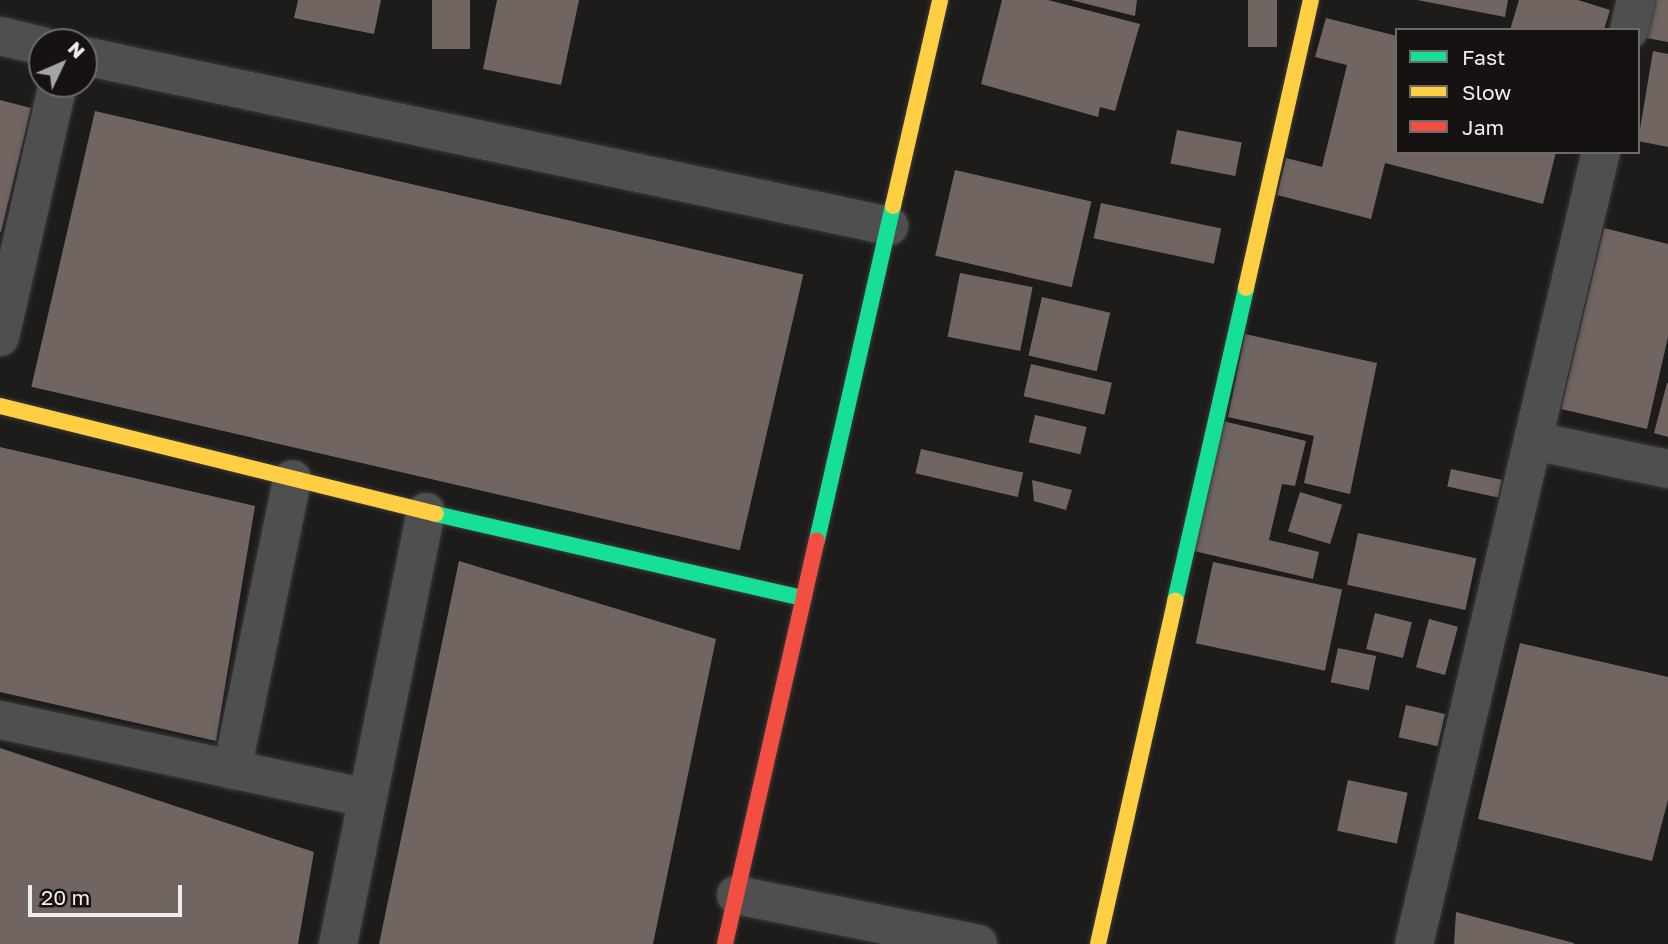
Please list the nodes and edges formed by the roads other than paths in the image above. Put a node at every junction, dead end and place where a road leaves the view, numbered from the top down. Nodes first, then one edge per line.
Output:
1 (940, 0) edge
2 (1311, 0) edge
3 (1636, 0) edge
4 (1629, 28) edge
5 (0, 36) edge
6 (28, 43) edge
7 (98, 59) edge
8 (55, 98) edge
9 (1601, 154) edge
10 (890, 226) junction
11 (0, 337) edge
12 (0, 406) edge
13 (1534, 441) junction
14 (1668, 469) edge
15 (292, 479) junction
16 (426, 512) junction
17 (804, 598) junction
18 (0, 720) edge
19 (232, 770) junction
20 (368, 798) junction
21 (736, 895) junction
22 (338, 944) edge
23 (725, 944) edge
24 (978, 944) edge
25 (1098, 944) edge
26 (1414, 944) edge

1 - 10 street
2 - 25 street
3 - 4 street
5 - 6 street
7 - 10 street
8 - 11 street
9 - 13 street
10 - 17 street
12 - 15 street
13 - 14 street
13 - 26 street
15 - 16 street
15 - 19 street
16 - 17 street
16 - 20 street
17 - 21 street
18 - 19 street
19 - 20 street
20 - 22 street
21 - 23 street
21 - 24 street

